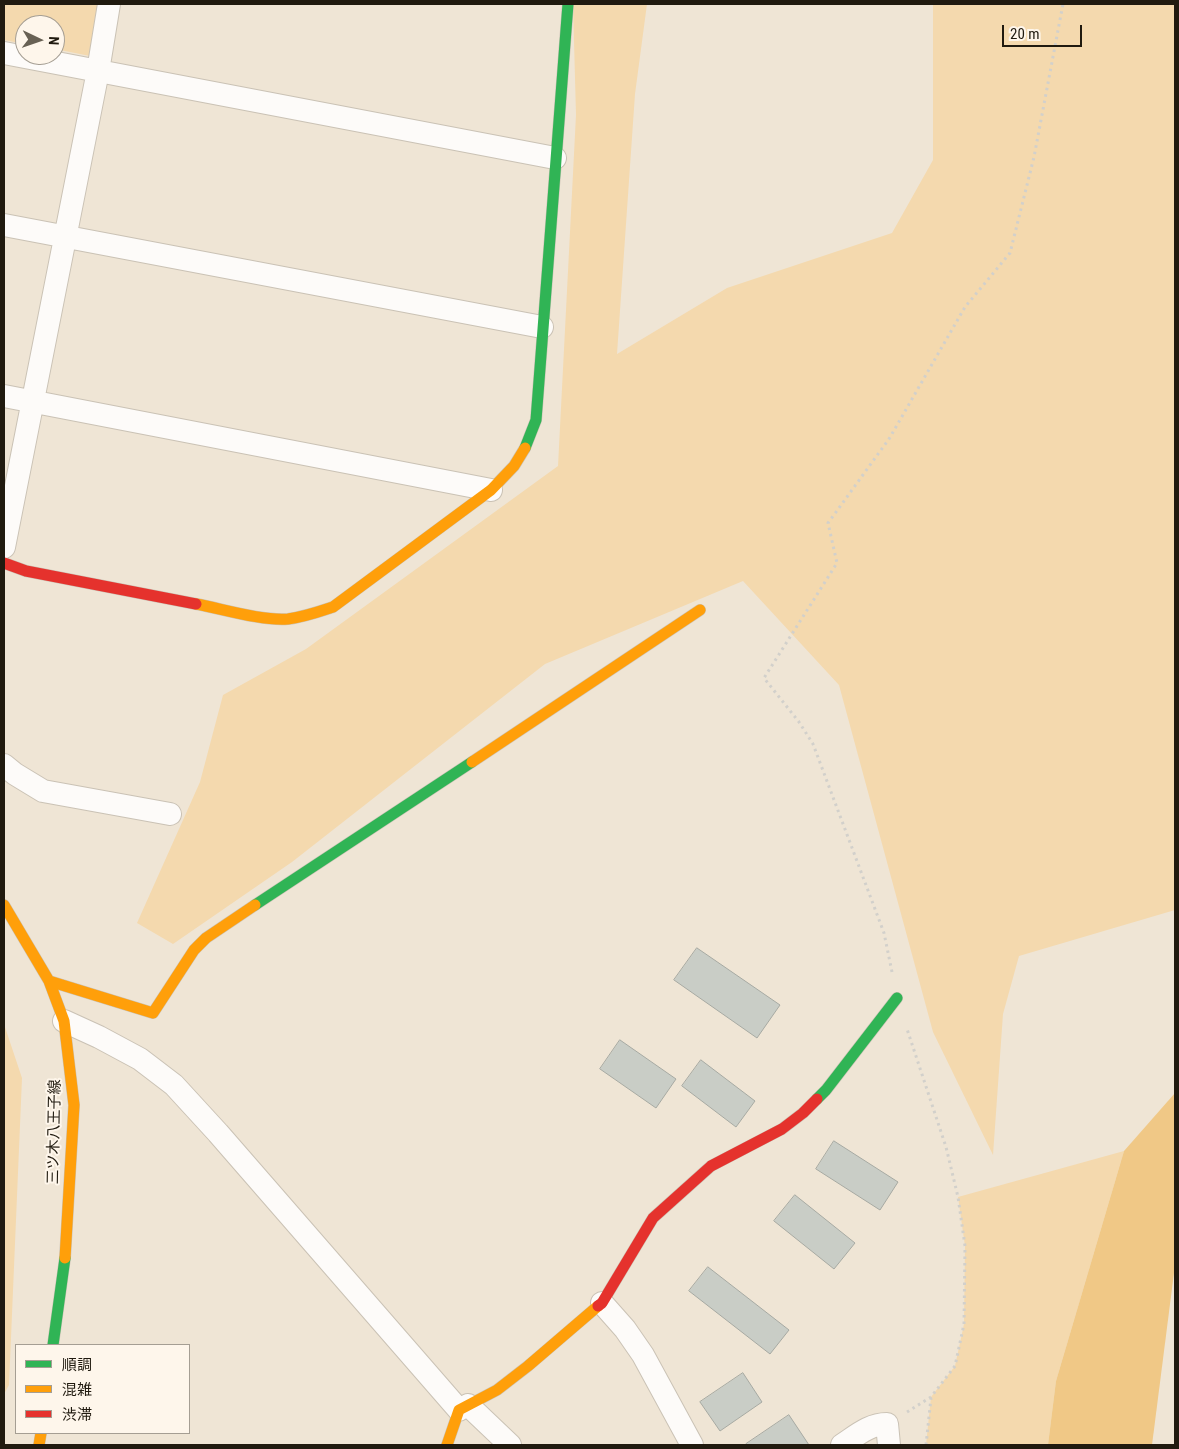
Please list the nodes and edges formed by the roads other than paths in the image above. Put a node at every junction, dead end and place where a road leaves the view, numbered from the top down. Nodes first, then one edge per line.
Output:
1 (109, 4) edge
2 (568, 4) edge
3 (4, 53) edge
4 (98, 71) junction
5 (555, 158) junction
6 (4, 225) edge
7 (65, 236) junction
8 (542, 327) junction
9 (4, 396) edge
10 (32, 402) junction
11 (492, 490) junction
12 (4, 547) edge
13 (4, 563) edge
14 (700, 610) dead end
15 (4, 765) edge
16 (170, 814) dead end
17 (4, 905) edge
18 (49, 981) junction
19 (898, 998) road end
20 (64, 1021) junction
21 (602, 1303) junction
22 (53, 1344) edge
23 (464, 1408) junction
24 (447, 1445) edge
25 (510, 1445) edge
26 (692, 1445) edge
27 (842, 1445) edge
28 (889, 1445) edge

1 - 4 street
2 - 5 street
3 - 4 street
4 - 5 street
4 - 7 street
5 - 8 street
6 - 7 street
7 - 8 street
7 - 10 street
8 - 11 street
9 - 10 street
10 - 11 street
10 - 12 street
11 - 13 street
14 - 18 street
15 - 16 street
17 - 18 street, 三ツ木八王子線
18 - 20 street, 三ツ木八王子線
19 - 21 street
20 - 22 street, 三ツ木八王子線
20 - 23 street
21 - 23 street
21 - 26 street
23 - 24 street
23 - 25 street
27 - 28 street

